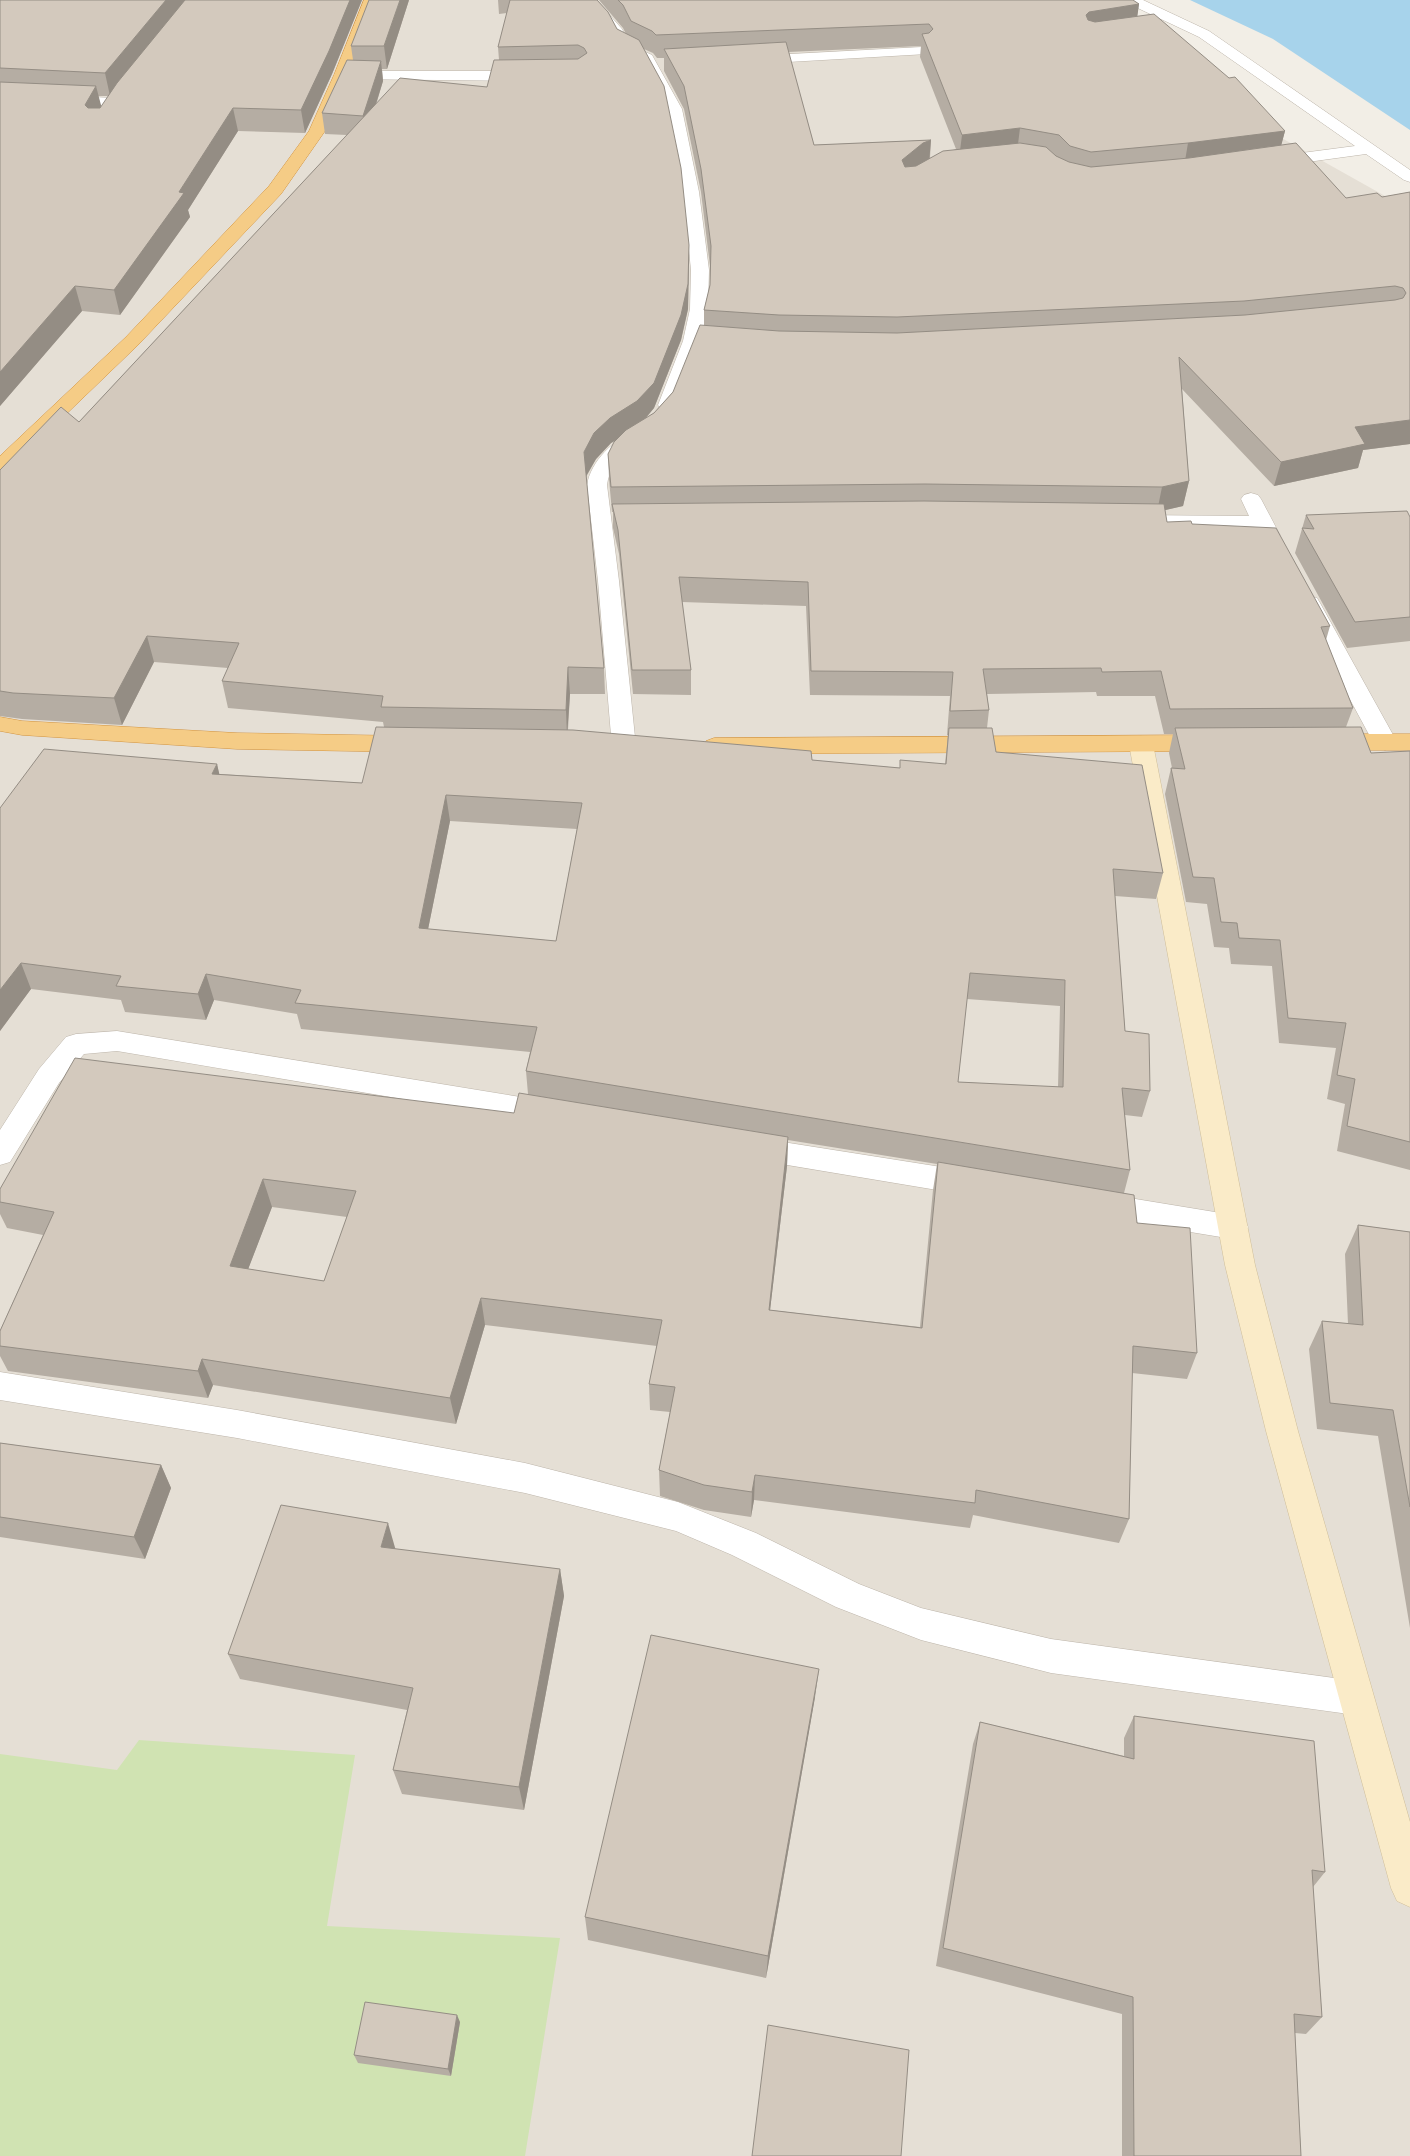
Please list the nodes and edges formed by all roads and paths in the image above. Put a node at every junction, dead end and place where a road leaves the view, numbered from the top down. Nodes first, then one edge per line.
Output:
1 (371, 0) edge
2 (588, 0) edge
3 (1132, 0) edge
4 (1187, 25) junction
5 (1158, 29) edge
6 (922, 51) edge
7 (742, 60) edge
8 (672, 64) edge
9 (652, 65) junction
10 (342, 75) junction
11 (542, 76) edge
12 (127, 89) edge
13 (0, 98) edge
14 (115, 104) junction
15 (105, 119) edge
16 (1368, 149) junction
17 (1256, 164) edge
18 (1410, 177) edge
19 (692, 341) junction
20 (711, 342) edge
21 (0, 467) edge
22 (1251, 499) dead end
23 (1106, 520) edge
24 (1262, 522) junction
25 (1282, 552) edge
26 (1301, 587) edge
27 (0, 724) edge
28 (1307, 742) edge
29 (1386, 742) junction
30 (1410, 742) edge
31 (1229, 743) edge
32 (1141, 744) junction
33 (435, 745) edge
34 (694, 746) edge
35 (624, 747) edge
36 (578, 1118) edge
37 (725, 1143) edge
38 (0, 1154) edge
39 (999, 1189) edge
40 (1077, 1202) edge
41 (1233, 1227) junction
42 (0, 1386) edge
43 (1356, 1698) junction
44 (1410, 1888) edge

1 - 10 highway
2 - 9 street
3 - 4 street
4 - 5 street
4 - 16 street
6 - 7 street
8 - 9 street
9 - 19 street
10 - 11 street
10 - 21 highway
12 - 14 street
13 - 14 street
14 - 15 street
16 - 17 street
16 - 18 street
19 - 20 street
19 - 35 street
22 - 24 street
23 - 24 street
24 - 25 street
26 - 29 street
27 - 33 highway
28 - 29 highway
29 - 30 highway
31 - 32 highway
32 - 34 highway
32 - 41 main road
36 - 38 street
37 - 39 street
40 - 41 street
41 - 43 main road
42 - 43 street
43 - 44 main road

